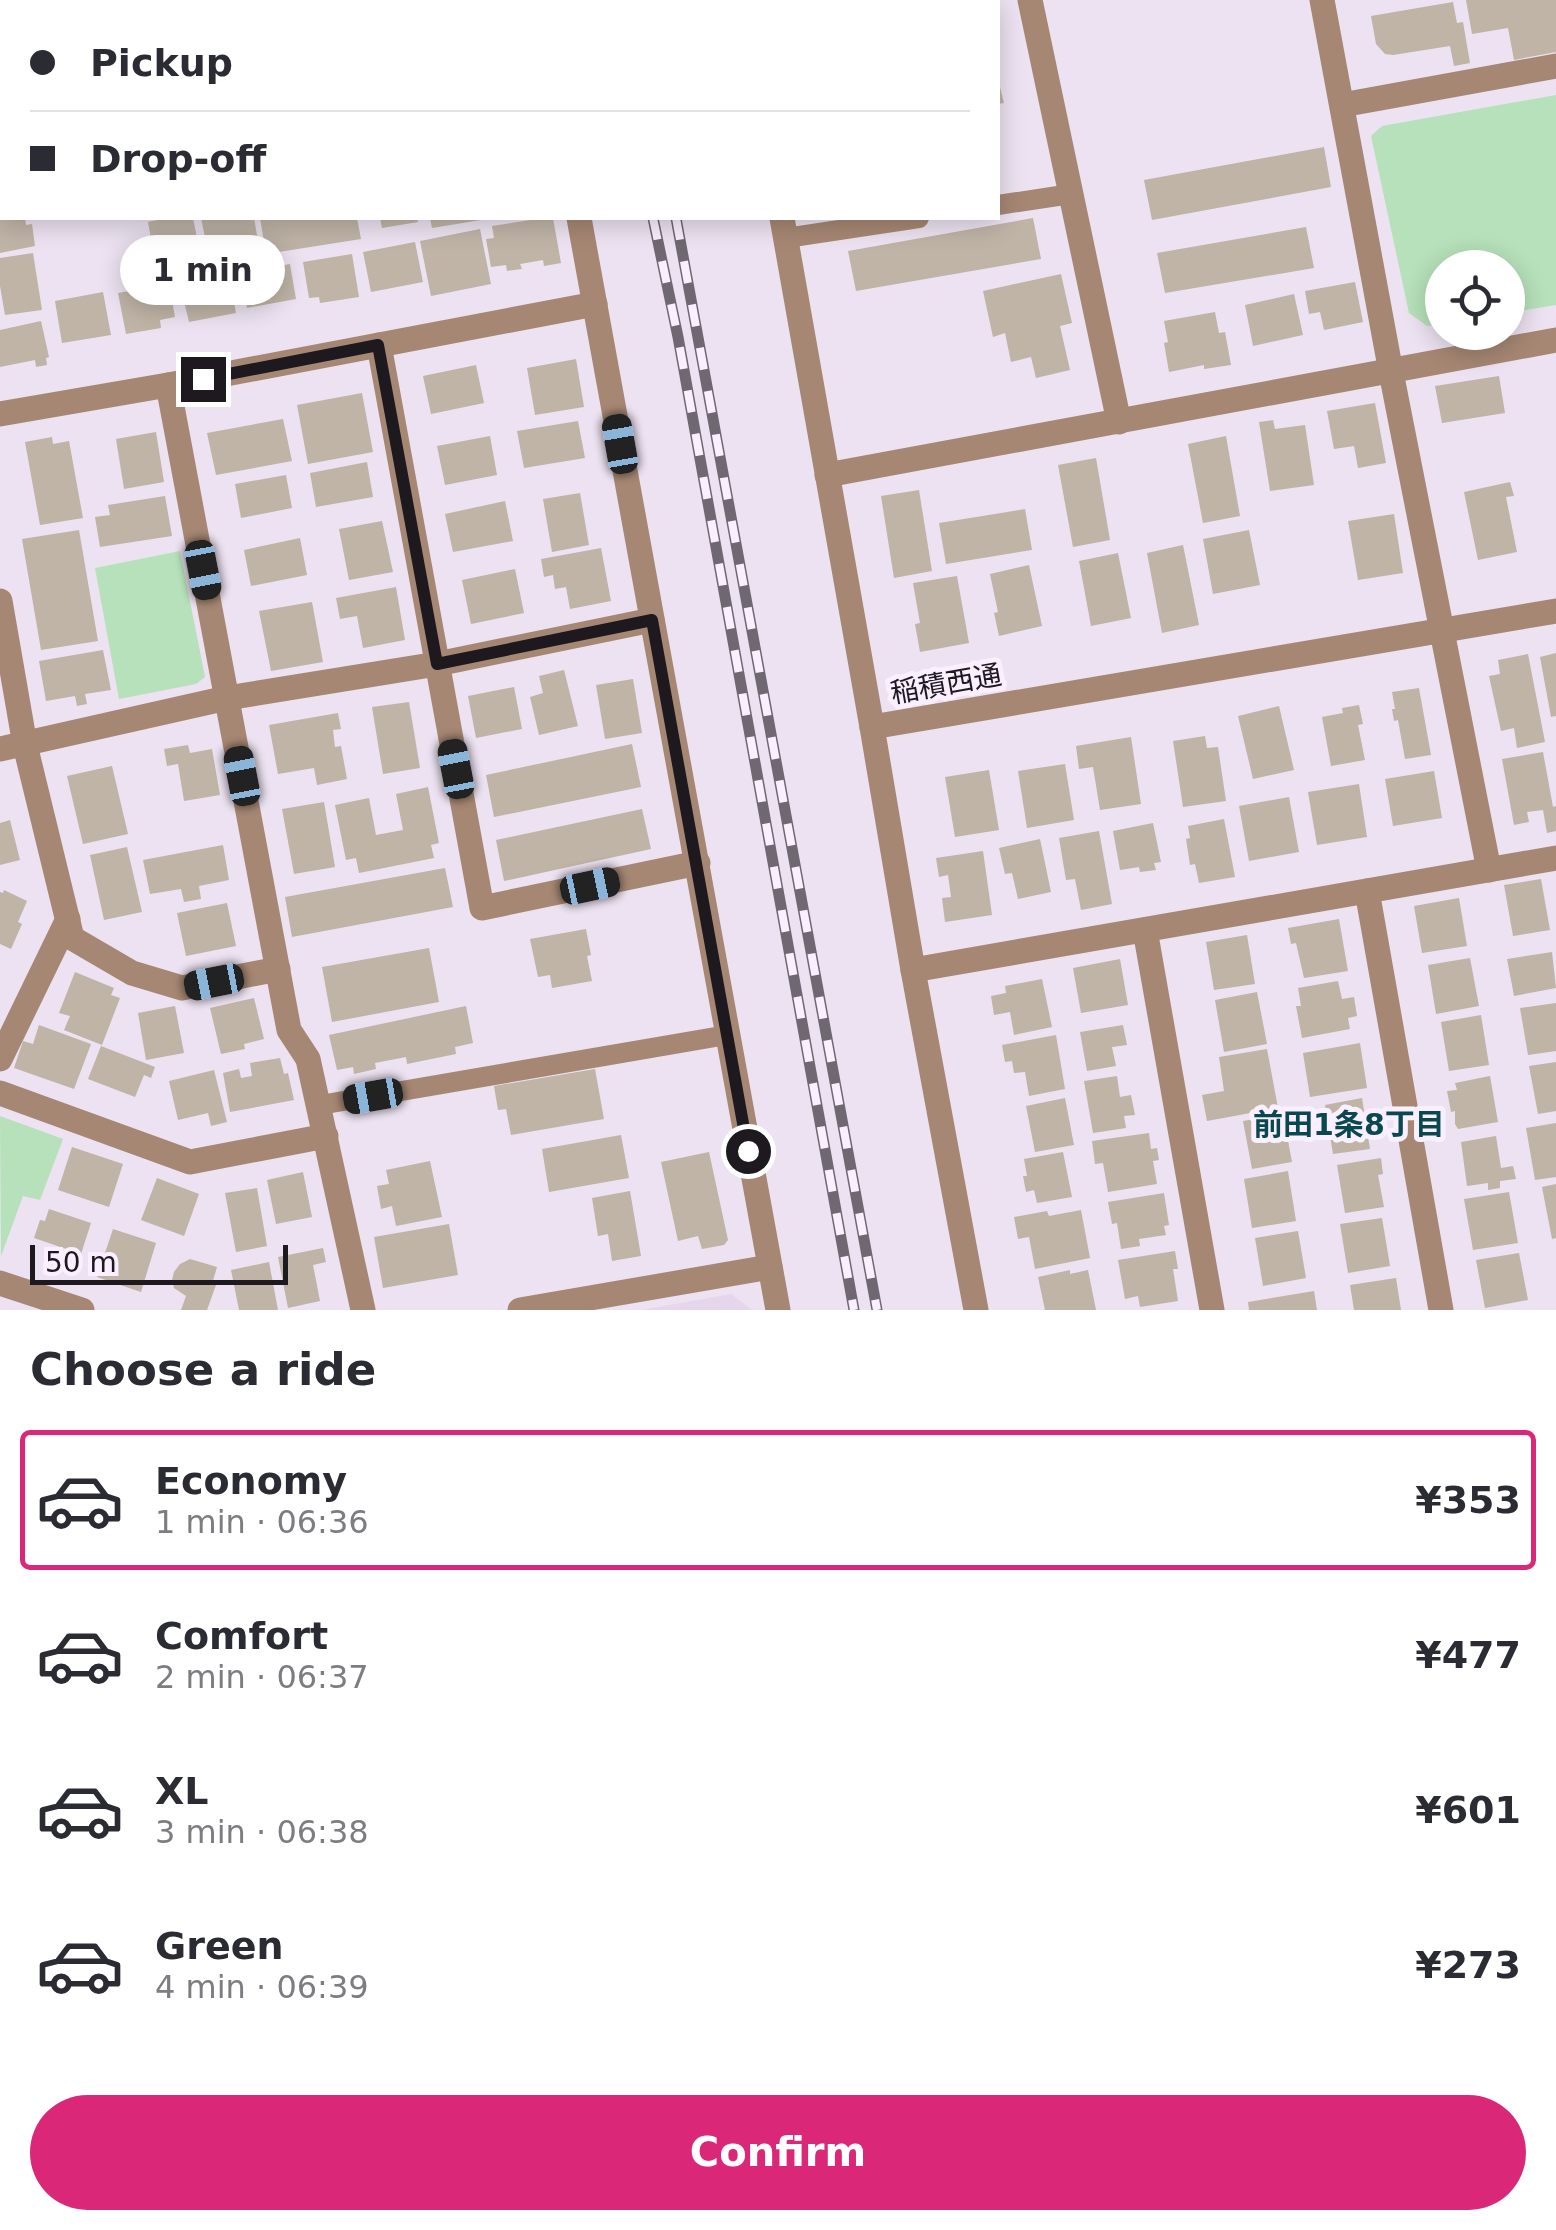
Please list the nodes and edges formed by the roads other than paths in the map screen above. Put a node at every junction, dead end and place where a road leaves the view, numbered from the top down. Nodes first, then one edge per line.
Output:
1 (1030, 0) edge
2 (1322, 0) edge
3 (1556, 66) edge
4 (1342, 105) junction
5 (1071, 194) junction
6 (1000, 205) edge
7 (579, 220) edge
8 (892, 220) edge
9 (784, 228) edge
10 (595, 304) junction
11 (1556, 340) edge
12 (378, 345) junction
13 (1391, 372) junction
14 (168, 386) junction
15 (0, 414) edge
16 (1118, 422) junction
17 (827, 475) junction
18 (0, 601) edge
19 (1556, 611) edge
20 (652, 620) junction
21 (1441, 630) junction
22 (437, 664) junction
23 (227, 698) junction
24 (872, 727) junction
25 (13, 747) edge
26 (1556, 858) edge
27 (698, 863) junction
28 (1489, 870) junction
29 (1367, 892) junction
30 (68, 919) junction
31 (1145, 930) junction
32 (278, 969) junction
33 (913, 970) junction
34 (727, 1035) junction
35 (0, 1059) edge
36 (0, 1093) edge
37 (320, 1106) junction
38 (326, 1136) junction
39 (770, 1266) junction
40 (0, 1282) edge
41 (82, 1310) edge
42 (363, 1310) edge
43 (520, 1310) edge
44 (778, 1310) edge
45 (976, 1310) edge
46 (1212, 1310) edge
47 (1441, 1310) edge

1 - 5 street
2 - 4 street
3 - 4 street
4 - 13 street
5 - 6 lane
5 - 16 street
7 - 10 street
8 - 9 lane
9 - 17 street
10 - 12 street
10 - 20 street
11 - 13 street
12 - 14 street
12 - 22 street
13 - 16 street
13 - 21 street
14 - 15 street
14 - 23 street
16 - 17 street
17 - 24 street
18 - 25 street
19 - 21 street, 稲積西通
20 - 22 street
20 - 27 street
21 - 24 street, 稲積西通
21 - 28 street
22 - 23 street
22 - 27 street
23 - 25 street
23 - 32 street
24 - 33 street, 稲積西通
25 - 30 street
26 - 28 street
27 - 34 street
28 - 29 street
29 - 31 street
29 - 47 street
30 - 32 street
30 - 35 street
31 - 33 street
31 - 46 street
32 - 37 street
33 - 45 street, 稲積西通
34 - 37 lane
34 - 39 street
36 - 38 street
37 - 38 street
38 - 42 street
39 - 43 street
39 - 44 street
40 - 41 street

